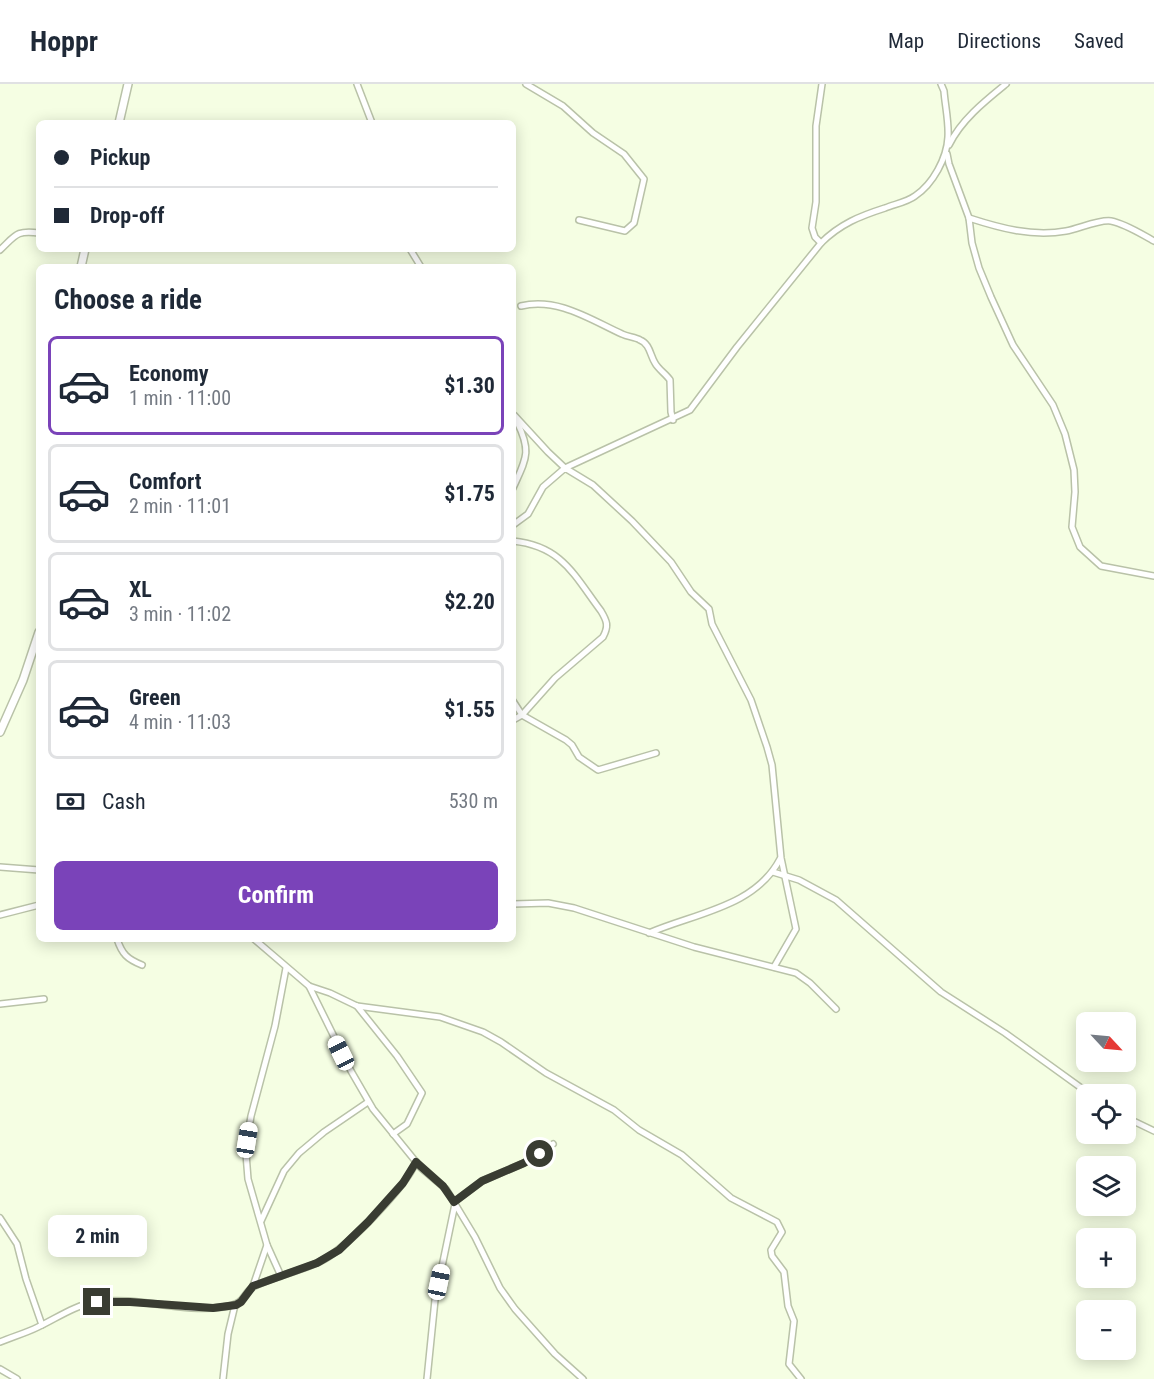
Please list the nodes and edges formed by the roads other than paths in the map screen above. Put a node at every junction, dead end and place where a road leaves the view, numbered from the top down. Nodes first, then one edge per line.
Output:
1 (128, 84) edge
2 (357, 84) edge
3 (526, 84) edge
4 (822, 84) edge
5 (941, 84) edge
6 (1006, 84) edge
7 (120, 120) edge
8 (371, 120) edge
9 (946, 151) junction
10 (969, 218) junction
11 (579, 220) dead end
12 (36, 233) edge
13 (1154, 241) edge
14 (821, 243) junction
15 (0, 249) edge
16 (521, 306) dead end
17 (516, 417) edge
18 (673, 420) junction
19 (516, 421) edge
20 (565, 468) junction
21 (516, 481) edge
22 (516, 523) edge
23 (516, 542) edge
24 (1154, 576) edge
25 (36, 641) edge
26 (516, 706) edge
27 (522, 715) junction
28 (516, 718) edge
29 (0, 732) edge
30 (656, 753) dead end
31 (781, 858) junction
32 (0, 867) edge
33 (36, 870) edge
34 (774, 872) junction
35 (784, 874) junction
36 (516, 904) edge
37 (36, 906) edge
38 (0, 915) edge
39 (650, 933) junction
40 (118, 942) edge
41 (257, 942) edge
42 (142, 965) dead end
43 (774, 967) junction
44 (286, 968) junction
45 (309, 986) junction
46 (44, 999) dead end
47 (0, 1004) edge
48 (357, 1006) junction
49 (836, 1009) dead end
50 (1076, 1084) edge
51 (368, 1102) junction
52 (1136, 1122) edge
53 (1154, 1131) edge
54 (393, 1134) junction
55 (553, 1144) dead end
56 (416, 1162) junction
57 (454, 1203) junction
58 (0, 1218) edge
59 (261, 1221) junction
60 (267, 1245) junction
61 (281, 1276) junction
62 (253, 1286) junction
63 (236, 1305) junction
64 (42, 1325) junction
65 (0, 1342) edge
66 (0, 1369) edge
67 (224, 1378) edge
68 (17, 1379) edge
69 (427, 1379) edge
70 (583, 1379) edge
71 (801, 1379) edge

1 - 7 street
2 - 8 street
3 - 11 street
4 - 14 street
5 - 9 street
6 - 9 street
9 - 10 street
9 - 14 street
10 - 13 street
10 - 24 street
12 - 15 street
14 - 18 street
16 - 18 street
17 - 20 street
18 - 20 street
19 - 21 street
20 - 22 street
20 - 31 street
23 - 27 street
25 - 29 street
26 - 27 street
27 - 28 street
27 - 30 street
31 - 34 street
31 - 35 street
32 - 33 street
34 - 35 street
34 - 39 street
35 - 43 street
35 - 50 street
36 - 39 street
37 - 38 street
39 - 43 street
40 - 42 street
41 - 44 street
43 - 49 street
44 - 45 street
44 - 59 street
45 - 48 street
45 - 51 street
46 - 47 street
48 - 54 street
48 - 71 street
51 - 54 street
51 - 59 street
52 - 53 street
54 - 56 street
55 - 57 street
56 - 57 street
56 - 61 street
57 - 69 street
57 - 70 street
58 - 64 street
59 - 60 street
60 - 61 street
60 - 62 street
61 - 62 street
62 - 63 street
63 - 64 street
63 - 67 street
64 - 65 street
66 - 68 street

